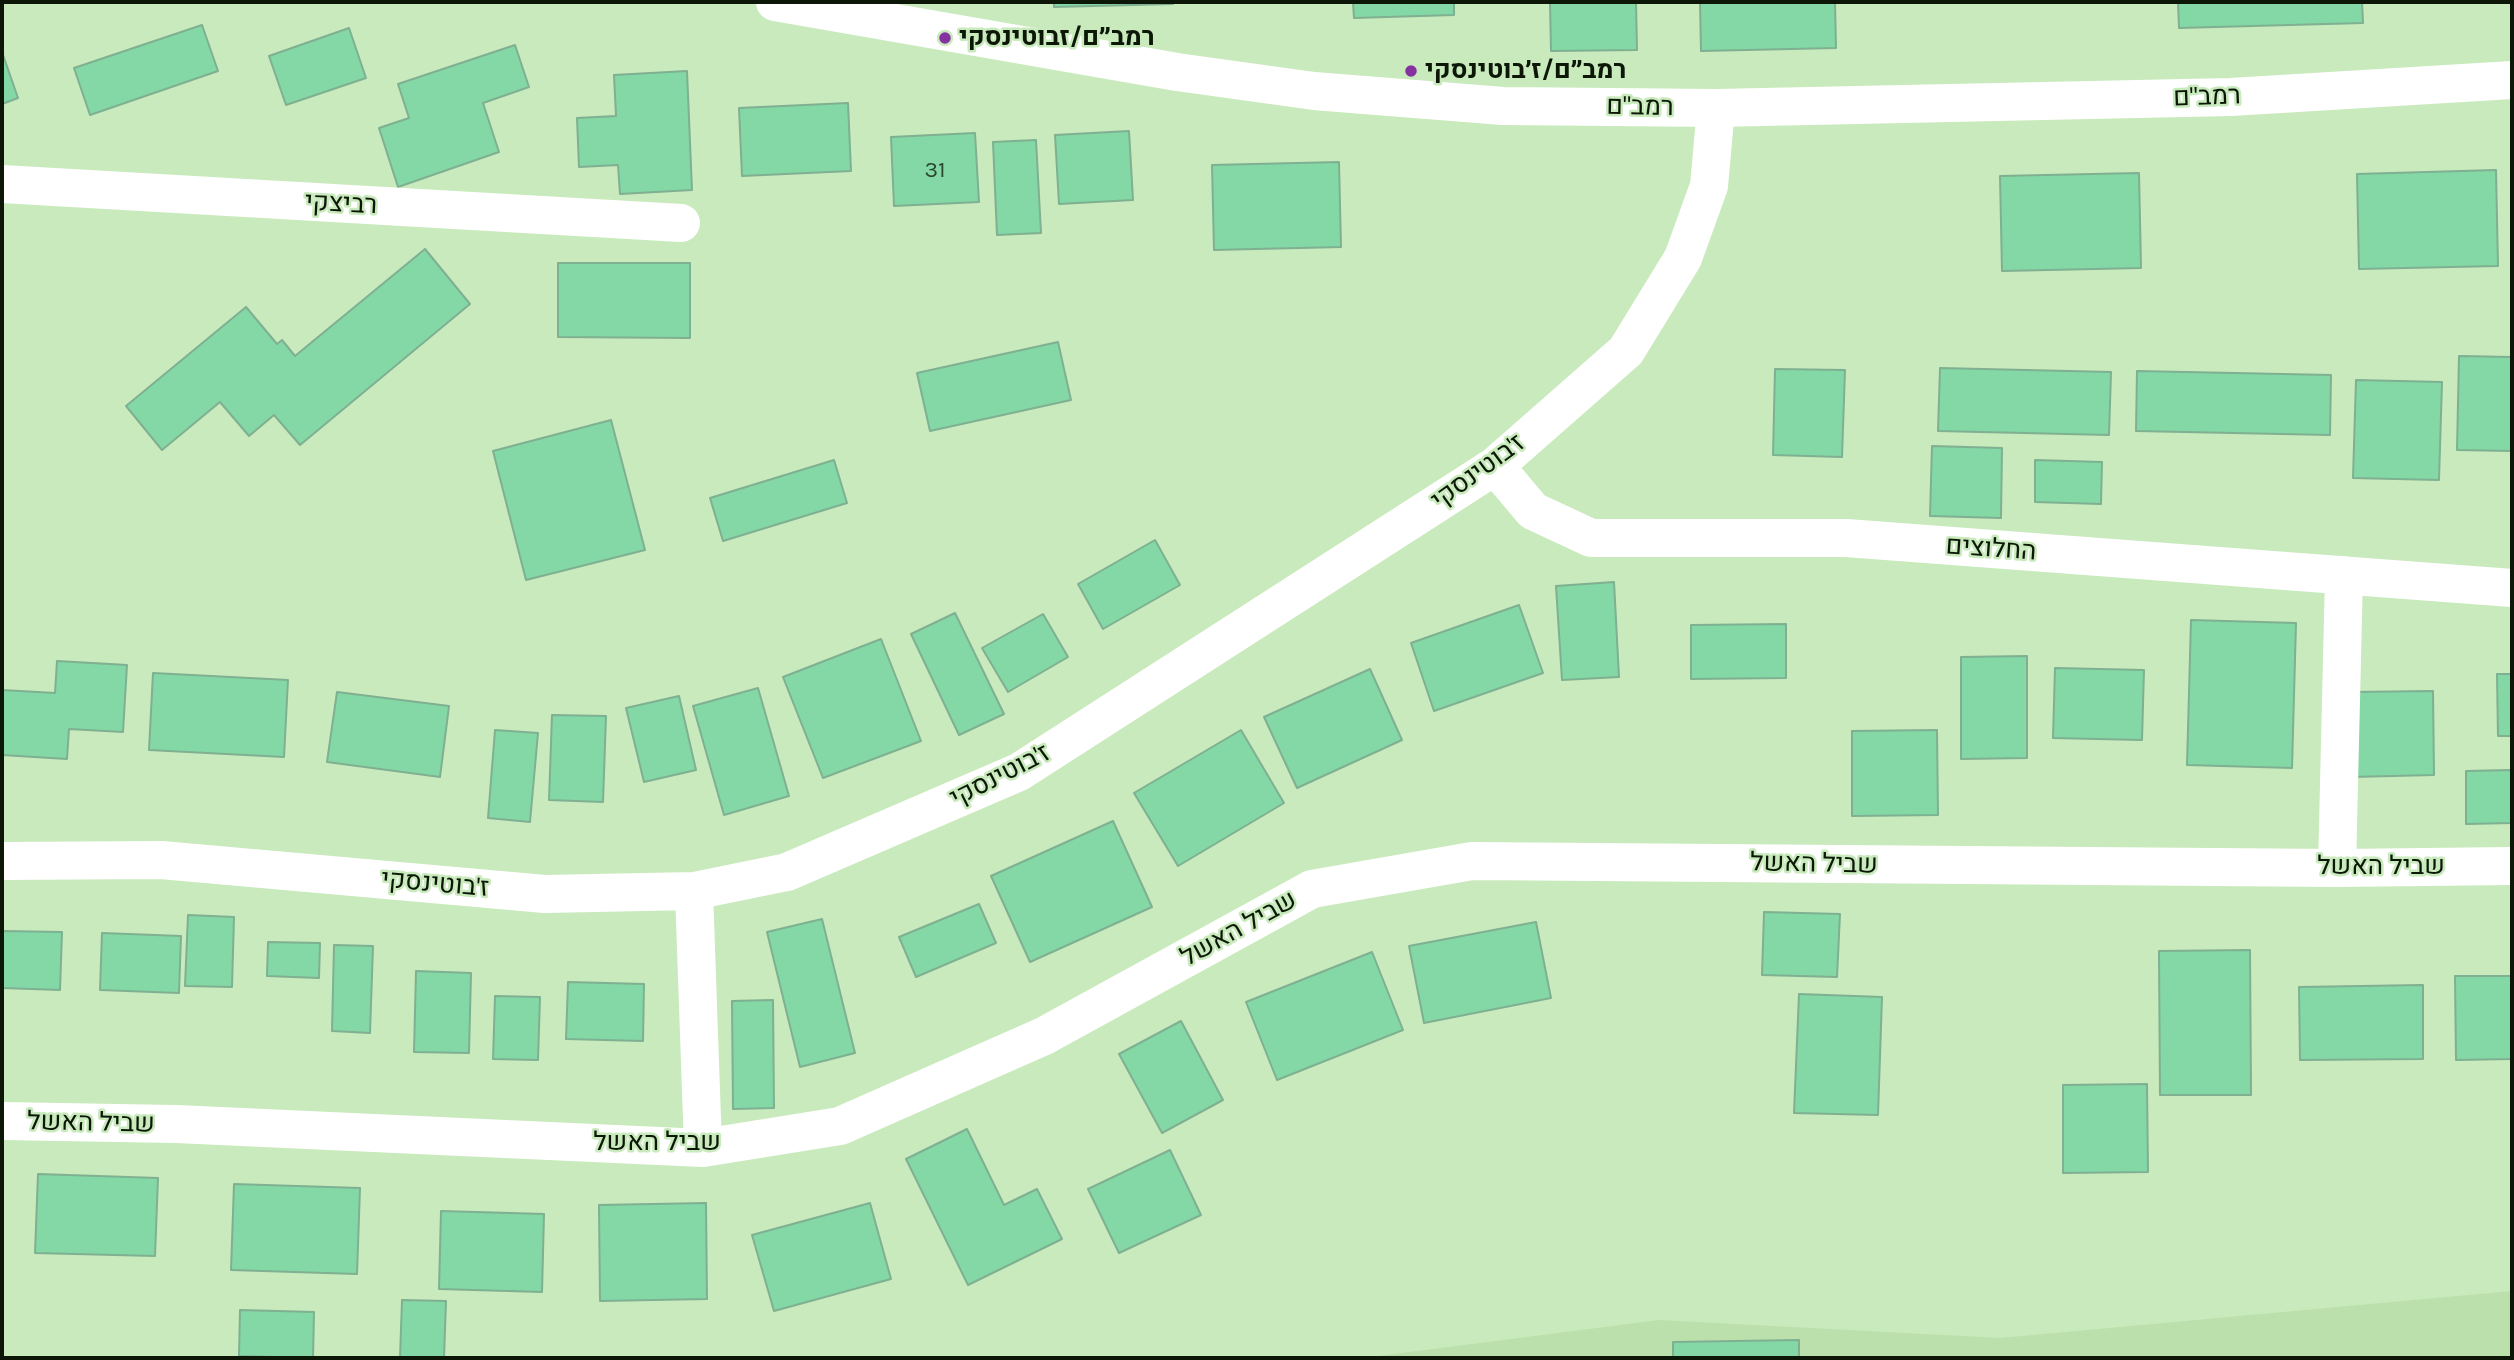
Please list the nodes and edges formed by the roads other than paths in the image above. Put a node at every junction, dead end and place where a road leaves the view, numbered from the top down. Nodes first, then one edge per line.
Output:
1 (775, 2) edge
2 (2512, 80) edge
3 (1716, 108) junction
4 (2, 184) edge
5 (681, 223) dead end
6 (1495, 466) junction
7 (2344, 575) junction
8 (2512, 588) edge
9 (2, 861) edge
10 (2512, 866) edge
11 (2337, 868) junction
12 (694, 891) junction
13 (2, 1121) edge
14 (703, 1148) junction

1 - 3 street, רמב"ם
2 - 3 street, רמב"ם
3 - 6 street, ז'בוטינסקי
4 - 5 street, רביצקי
6 - 7 street, החלוצים
6 - 12 street, ז'בוטינסקי
7 - 8 street, החלוצים
7 - 11 street
9 - 12 street, ז'בוטינסקי
10 - 11 street, שביל האשל
11 - 14 street, שביל האשל
12 - 14 street
13 - 14 street, שביל האשל

